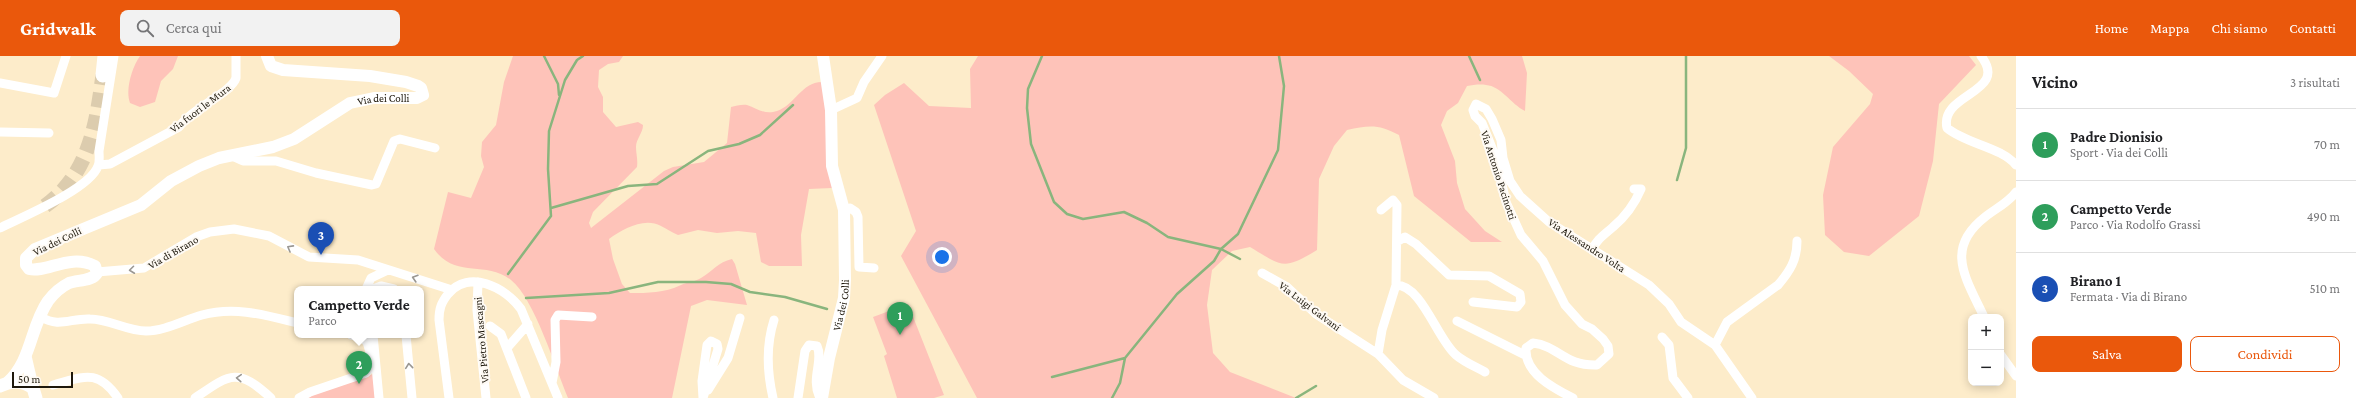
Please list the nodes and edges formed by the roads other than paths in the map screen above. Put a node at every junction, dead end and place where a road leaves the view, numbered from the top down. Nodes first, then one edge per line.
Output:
1 (66, 56) edge
2 (105, 56) edge
3 (114, 56) edge
4 (236, 56) edge
5 (267, 56) edge
6 (824, 56) edge
7 (882, 56) edge
8 (1981, 56) edge
9 (103, 75) tunnel mouth
10 (0, 83) edge
11 (1476, 104) joint
12 (831, 110) junction
13 (0, 132) edge
14 (49, 133) dead end
15 (435, 148) dead end
16 (232, 156) junction
17 (99, 165) junction
18 (2016, 165) edge
19 (1634, 189) dead end
20 (2016, 192) edge
21 (844, 210) junction
22 (1381, 210) dead end
23 (0, 228) edge
24 (1398, 241) junction
25 (1797, 241) dead end
26 (1592, 250) junction
27 (874, 268) dead end
28 (388, 270) junction
29 (98, 272) junction
30 (1262, 273) dead end
31 (478, 282) junction
32 (1396, 285) junction
33 (367, 286) edge
34 (452, 290) junction
35 (1473, 302) dead end
36 (1983, 314) edge
37 (41, 317) junction
38 (592, 318) dead end
39 (740, 318) dead end
40 (774, 320) dead end
41 (1457, 321) dead end
42 (294, 322) edge
43 (528, 324) junction
44 (490, 326) dead end
45 (1662, 337) dead end
46 (362, 338) edge
47 (373, 338) edge
48 (406, 338) edge
49 (1715, 345) junction
50 (507, 348) junction
51 (1378, 354) junction
52 (1525, 355) junction
53 (26, 358) junction
54 (2004, 359) edge
55 (1485, 372) dead end
56 (2016, 376) edge
57 (552, 383) junction
58 (3, 385) edge
59 (53, 385) dead end
60 (34, 393) edge
61 (207, 395) edge
62 (118, 398) edge
63 (195, 398) edge
64 (271, 398) edge
65 (299, 398) edge
66 (380, 398) edge
67 (412, 398) edge
68 (449, 398) edge
69 (486, 398) edge
70 (526, 398) edge
71 (558, 398) edge
72 (703, 398) edge
73 (773, 398) edge
74 (798, 398) edge
75 (821, 398) edge
76 (1434, 398) edge
77 (1573, 398) edge
78 (1688, 398) edge
79 (1752, 398) edge

1 - 10 street
2 - 9 main road
3 - 17 street
4 - 17 street, Via fuori le Mura
5 - 16 street, Via dei Colli
6 - 12 street, Via dei Colli
7 - 12 street
8 - 18 street
11 - 26 street, Via Alessandro Volta
11 - 52 street, Via Antonio Pacinotti
12 - 21 street, Via dei Colli
13 - 14 street
15 - 16 street
16 - 29 street, Via dei Colli
17 - 23 street
19 - 26 street
20 - 36 street
21 - 27 street, Via dei Colli
21 - 75 street, Via dei Colli
22 - 24 street
24 - 32 street
24 - 35 street
25 - 49 street
26 - 49 street, Via Alessandro Volta
28 -> 29 street, Via di Birano
28 - 33 street
34 -> 28 street, Via di Birano
29 - 37 street
30 - 51 street, Via Luigi Galvani
31 - 34 street
31 - 43 street
31 - 69 street, Via Pietro Mascagni
32 - 51 street
32 - 55 street
34 - 68 street
37 - 42 street
37 - 53 street
38 - 57 street
39 - 72 street
40 - 73 street
41 - 52 street
43 - 50 street
43 - 57 street
44 - 50 street
45 - 78 street
46 - 65 street
47 - 66 street
67 -> 48 street
49 - 79 street, Via Alessandro Volta
50 - 70 street
51 - 76 street, Via Luigi Galvani
52 - 77 street
53 - 58 street
53 - 60 street
54 - 56 street
57 - 71 street
58 - 60 main road
59 - 62 street
61 - 63 street
64 -> 61 street
74 - 75 street, Via dei Colli

